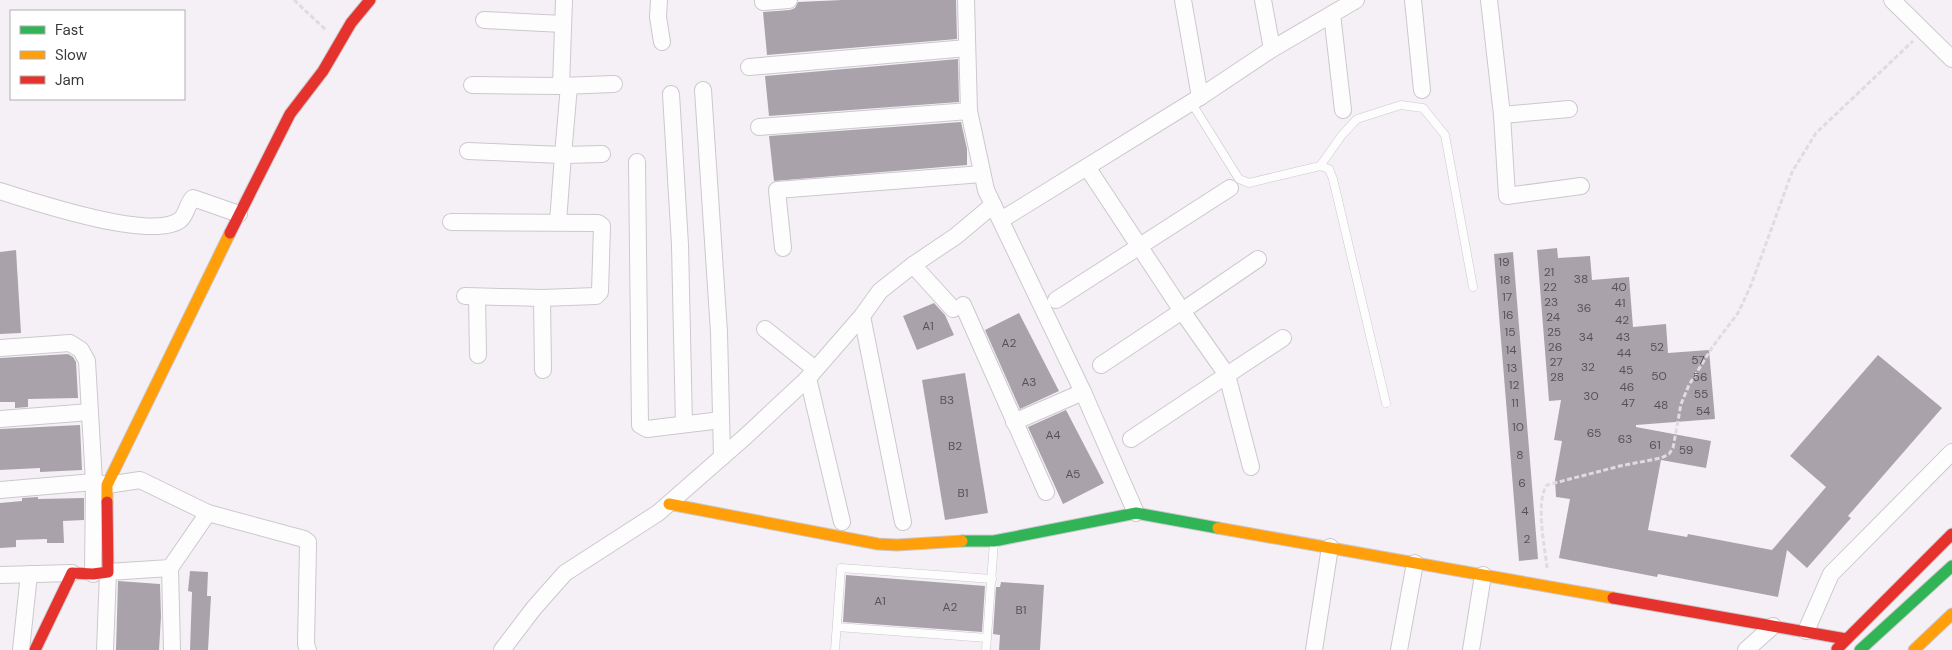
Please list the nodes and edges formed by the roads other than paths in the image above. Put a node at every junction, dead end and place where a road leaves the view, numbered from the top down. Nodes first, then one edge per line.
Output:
1 (370, 0) edge
2 (564, 0) edge
3 (659, 0) edge
4 (788, 0) edge
5 (966, 0) edge
6 (1183, 0) edge
7 (1263, 0) edge
8 (1356, 0) edge
9 (1413, 0) edge
10 (1489, 0) edge
11 (1892, 0) edge
12 (763, 2) dead end
13 (1332, 14) junction
14 (484, 20) dead end
15 (563, 24) junction
16 (662, 42) dead end
17 (967, 48) junction
18 (1272, 49) junction
19 (1952, 59) edge
20 (748, 67) dead end
21 (614, 84) dead end
22 (472, 85) dead end
23 (565, 86) junction
24 (703, 90) dead end
25 (1422, 90) dead end
26 (671, 94) dead end
27 (1196, 99) junction
28 (1569, 109) dead end
29 (969, 110) junction
30 (1343, 110) dead end
31 (1502, 115) junction
32 (759, 127) dead end
33 (468, 151) dead end
34 (602, 154) dead end
35 (563, 155) junction
36 (637, 162) dead end
37 (1320, 166) junction
38 (1087, 167) junction
39 (982, 174) junction
40 (1581, 186) dead end
41 (1230, 188) dead end
42 (0, 191) edge
43 (994, 205) junction
44 (239, 214) junction
45 (1001, 220) junction
46 (451, 222) dead end
47 (558, 222) junction
48 (1139, 246) junction
49 (783, 248) dead end
50 (1258, 259) dead end
51 (913, 265) junction
52 (1473, 287) dead end
53 (542, 298) junction
54 (1056, 300) dead end
55 (1182, 311) junction
56 (862, 316) junction
57 (765, 329) dead end
58 (1283, 338) dead end
59 (0, 348) edge
60 (478, 355) dead end
61 (1101, 365) dead end
62 (543, 370) dead end
63 (812, 373) junction
64 (1227, 375) junction
65 (1082, 392) junction
66 (1386, 403) dead end
67 (90, 412) junction
68 (0, 419) edge
69 (721, 420) junction
70 (1014, 422) junction
71 (684, 424) junction
72 (1131, 439) dead end
73 (1952, 452) edge
74 (722, 457) junction
75 (1250, 467) dead end
76 (100, 483) junction
77 (0, 490) edge
78 (1046, 492) dead end
79 (669, 504) junction
80 (208, 513) junction
81 (1136, 513) junction
82 (842, 522) dead end
83 (903, 522) dead end
84 (1952, 534) edge
85 (994, 541) junction
86 (1330, 548) junction
87 (1415, 563) junction
88 (1952, 566) edge
89 (170, 568) junction
90 (72, 573) junction
91 (100, 573) junction
92 (29, 574) junction
93 (0, 575) edge
94 (1483, 575) junction
95 (992, 579) junction
96 (1952, 614) edge
97 (1773, 626) junction
98 (837, 627) junction
99 (1806, 631) junction
100 (987, 638) junction
101 (1846, 639) junction
102 (21, 650) edge
103 (34, 650) edge
104 (105, 650) edge
105 (172, 650) edge
106 (308, 650) edge
107 (502, 650) edge
108 (835, 650) edge
109 (986, 650) edge
110 (1314, 650) edge
111 (1399, 650) edge
112 (1471, 650) edge
113 (1746, 650) edge
114 (1836, 650) edge
115 (1860, 650) edge
116 (1914, 650) edge

1 - 44 main road
2 - 15 street
3 - 16 street
4 - 12 street
5 - 17 street
6 - 27 street
7 - 18 street
8 - 13 street
9 - 25 street
10 - 31 street
11 - 19 street
13 - 18 street
13 - 30 street
14 - 15 street
15 - 23 street
17 - 20 street
17 - 29 street
18 - 27 street
21 - 23 street
22 - 23 street
23 - 35 street
24 - 69 street
26 - 71 street
27 - 37 lane
27 - 38 street
28 - 31 street
29 - 32 street
29 - 39 street
31 - 40 street
33 - 35 street
34 - 35 street
35 - 47 street
36 - 71 street
37 - 52 lane
37 - 66 lane
38 - 45 street
38 - 48 street
39 - 43 street
39 - 49 street
41 - 48 street
42 - 44 street
43 - 45 street
43 - 51 street
44 - 76 main road
45 - 65 street
46 - 47 street
47 - 53 street
48 - 54 street
48 - 55 street
50 - 55 street
51 - 56 street
51 - 70 street
53 - 60 street
53 - 62 street
55 - 61 street
55 - 64 street
56 - 63 street
56 - 83 street
57 - 63 street
58 - 64 street
59 - 67 street
63 - 74 street
63 - 82 street
64 - 72 street
64 - 75 street
65 - 70 street
65 - 81 street
67 - 68 street
67 - 76 street
69 - 71 street
69 - 74 street
70 - 78 street
73 - 99 street
74 - 79 street
76 - 77 street
76 - 80 street
76 - 91 street
79 - 85 main road
79 - 107 street
80 - 89 street
80 - 106 street
81 - 85 main road
81 - 86 main road
84 - 101 main road
85 - 95 lane
86 - 87 main road
86 - 110 street
87 - 94 main road
87 - 111 street
88 - 115 main road
89 - 91 street
89 - 105 street
90 - 91 main road
90 - 92 street
90 - 103 main road
91 - 104 street
92 - 93 street
92 - 102 street
94 - 97 main road
94 - 112 street
95 - 98 lane
95 - 100 lane
96 - 116 main road
97 - 99 main road
97 - 113 street
98 - 100 lane
98 - 108 lane
99 - 101 main road
100 - 109 lane
101 - 114 main road

